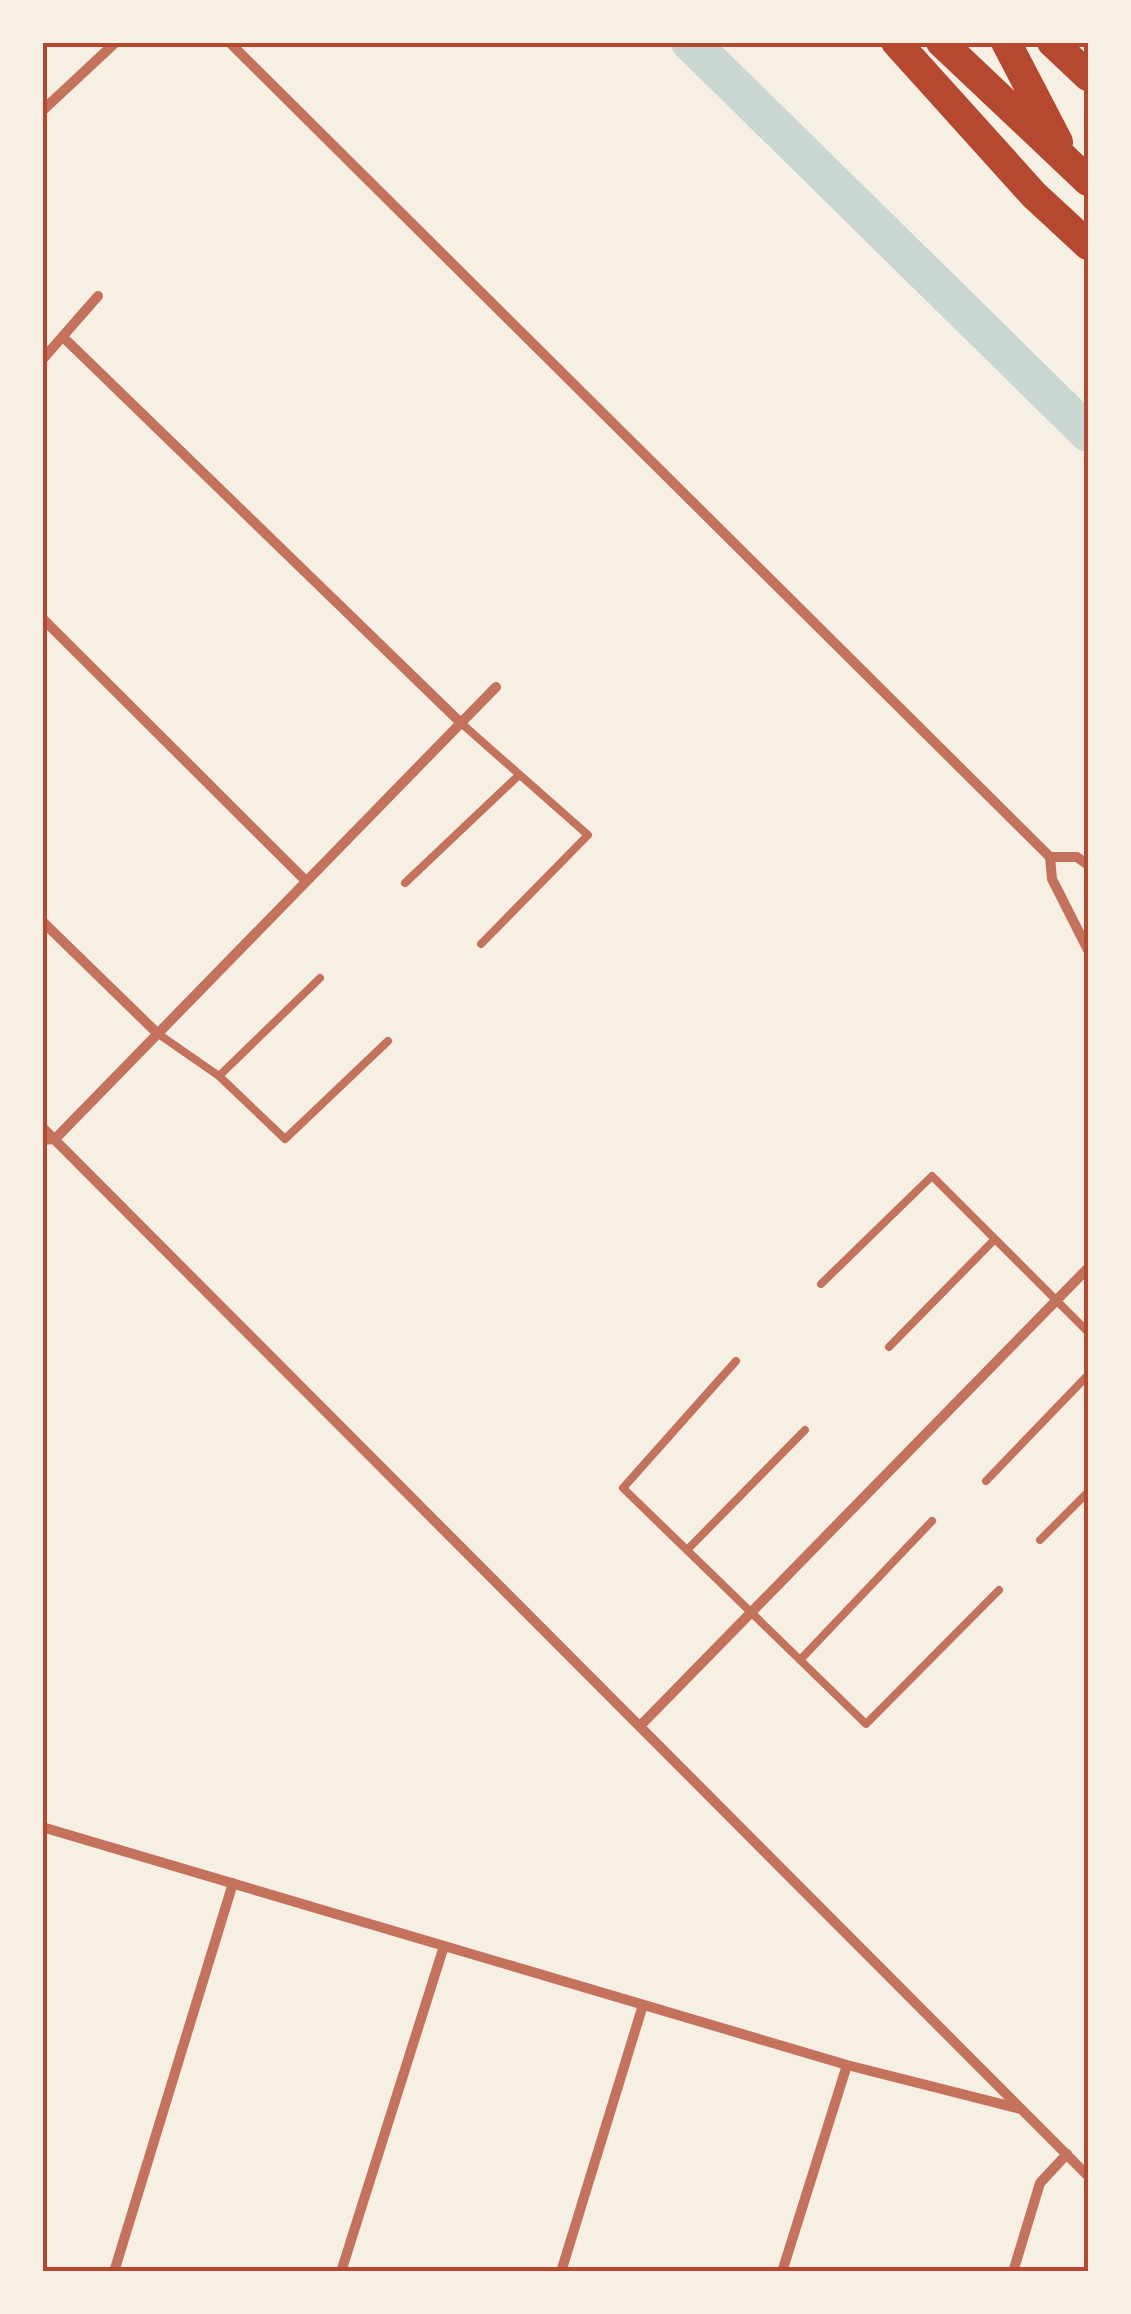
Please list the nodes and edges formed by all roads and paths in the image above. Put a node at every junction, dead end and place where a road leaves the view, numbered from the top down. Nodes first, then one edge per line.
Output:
1 (116, 42) edge
2 (228, 42) edge
3 (896, 42) edge
4 (942, 42) edge
5 (1006, 42) edge
6 (1052, 42) edge
7 (1088, 76) edge
8 (42, 111) edge
9 (1078, 172) edge
10 (1088, 245) edge
11 (98, 296) dead end
12 (63, 337) junction
13 (42, 360) edge
14 (42, 618) edge
15 (496, 687) dead end
16 (461, 723) junction
17 (519, 775) junction
18 (1050, 857) junction
19 (1088, 865) edge
20 (306, 881) junction
21 (405, 883) dead end
22 (42, 921) edge
23 (481, 944) dead end
24 (1088, 950) edge
25 (320, 978) dead end
26 (156, 1032) junction
27 (388, 1041) dead end
28 (218, 1076) junction
29 (42, 1126) edge
30 (49, 1140) edge
31 (996, 1240) junction
32 (1088, 1268) edge
33 (821, 1284) dead end
34 (1056, 1300) junction
35 (1088, 1332) edge
36 (889, 1347) dead end
37 (736, 1361) dead end
38 (1088, 1375) edge
39 (805, 1430) dead end
40 (986, 1482) dead end
41 (1088, 1492) edge
42 (932, 1521) dead end
43 (1040, 1540) dead end
44 (688, 1548) junction
45 (999, 1590) dead end
46 (750, 1613) junction
47 (800, 1660) junction
48 (641, 1725) junction
49 (42, 1827) edge
50 (233, 1883) junction
51 (444, 1946) junction
52 (643, 2005) junction
53 (846, 2066) junction
54 (1022, 2110) junction
55 (1067, 2154) junction
56 (1088, 2176) edge
57 (114, 2272) edge
58 (341, 2272) edge
59 (561, 2272) edge
60 (782, 2272) edge
61 (1014, 2272) edge

1 - 8 street
2 - 18 street
3 - 10 highway
4 - 9 highway
5 - 9 highway
6 - 7 highway
11 - 12 street
12 - 13 street
12 - 16 street
14 - 20 street
15 - 16 street
16 - 17 lane
16 - 20 street
17 - 21 lane
17 - 23 lane
18 - 19 street
18 - 24 street
20 - 26 street
22 - 26 street
25 - 28 lane
26 - 28 lane
26 - 30 street
27 - 28 lane
29 - 30 street
30 - 48 street
31 - 33 lane
31 - 34 lane
31 - 36 lane
32 - 34 street
34 - 35 lane
34 - 46 street
37 - 44 lane
38 - 40 lane
39 - 44 lane
41 - 43 lane
42 - 47 lane
44 - 46 lane
45 - 47 lane
46 - 47 lane
46 - 48 street
48 - 54 street
49 - 50 street
50 - 51 street
50 - 57 street
51 - 52 street
51 - 58 street
52 - 53 street
52 - 59 street
53 - 54 street
53 - 60 street
54 - 55 street
55 - 56 street
55 - 61 street

